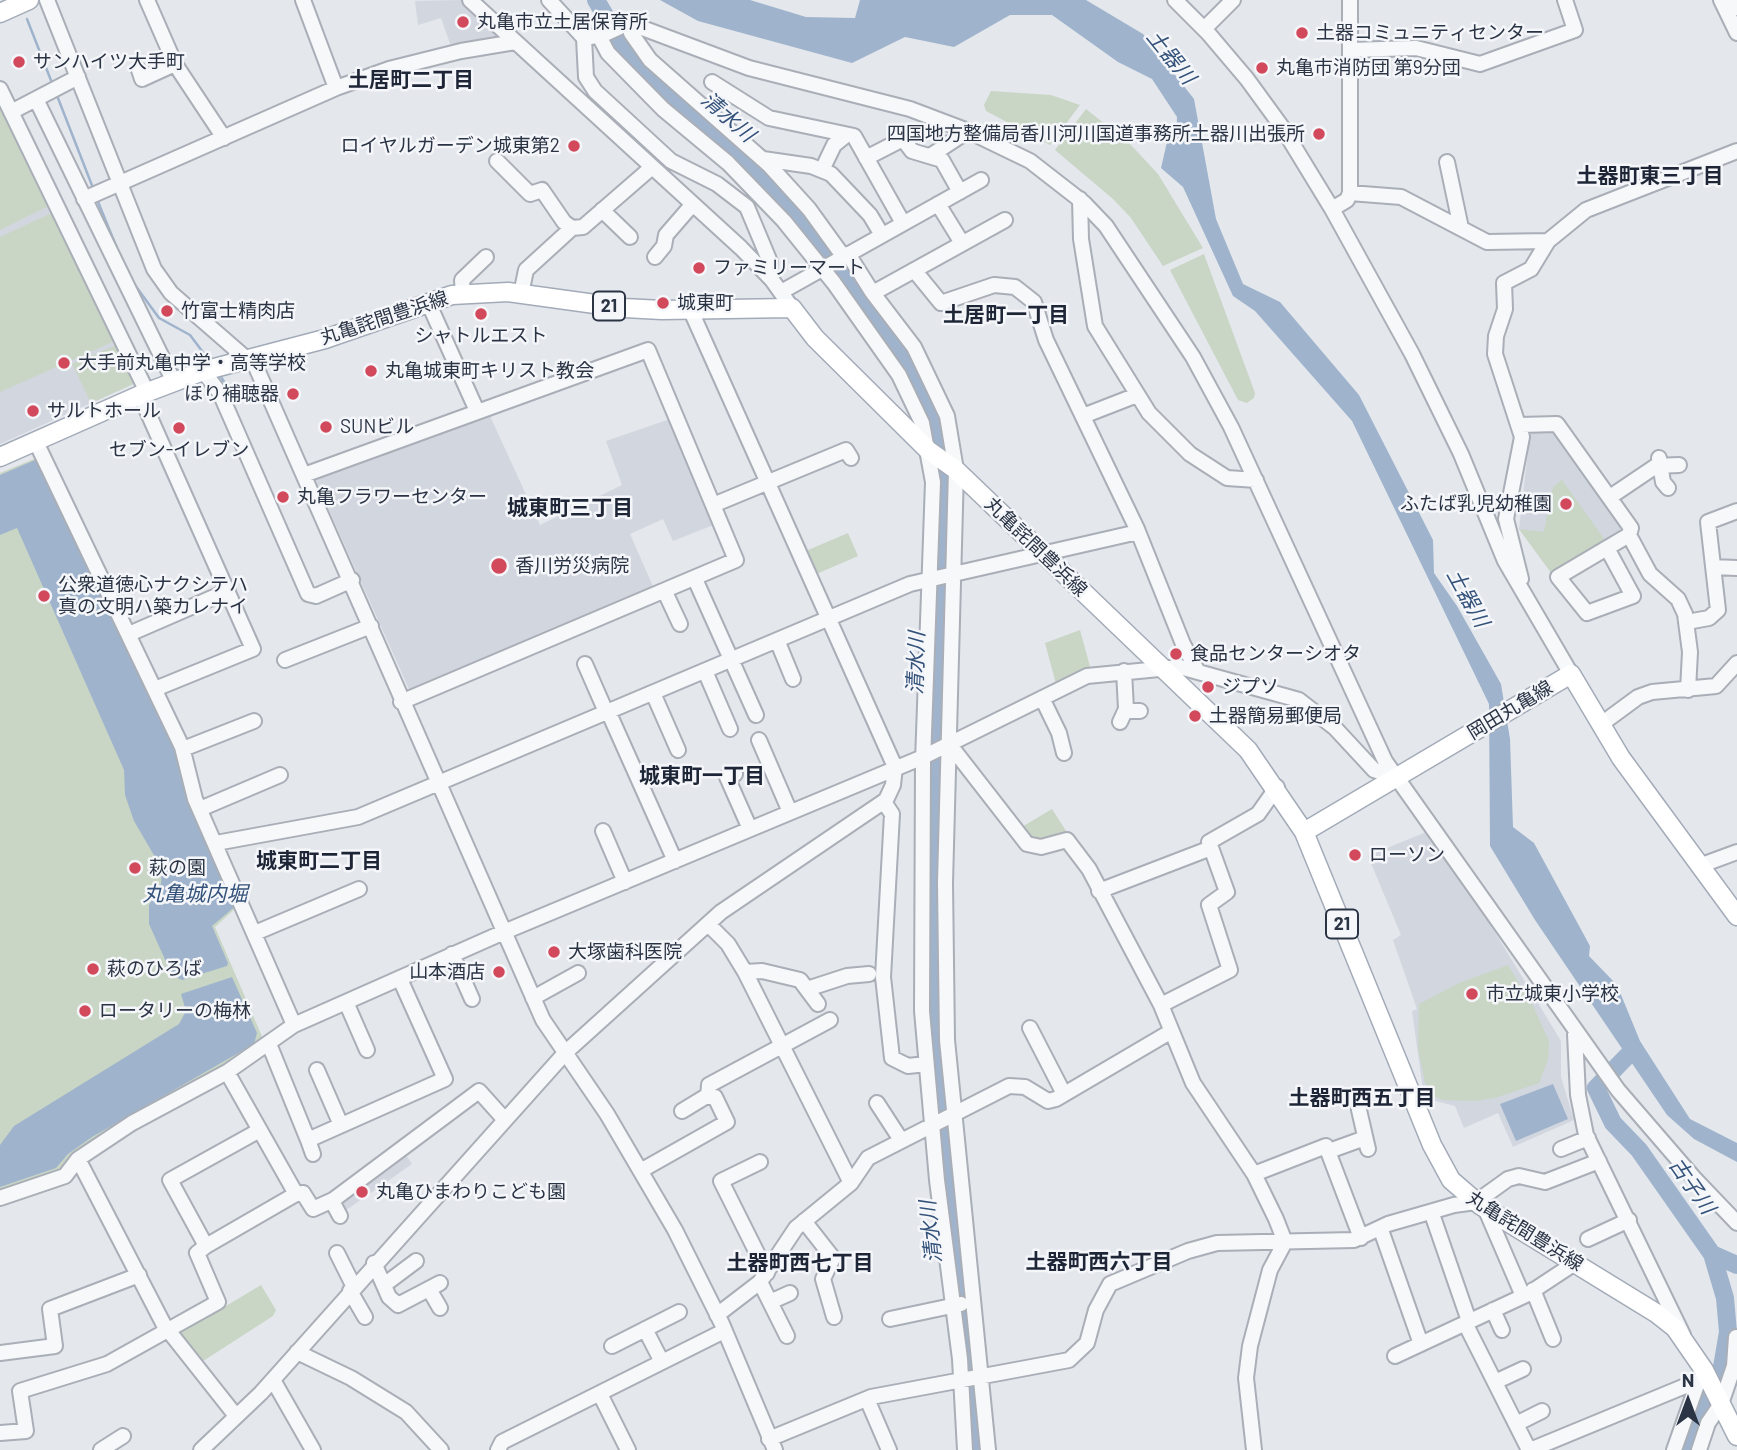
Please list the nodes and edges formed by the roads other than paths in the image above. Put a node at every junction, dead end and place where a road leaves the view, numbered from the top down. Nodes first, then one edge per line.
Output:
1 (29, 0) edge
2 (47, 0) edge
3 (147, 0) edge
4 (303, 0) edge
5 (470, 0) edge
6 (549, 0) edge
7 (1175, 0) edge
8 (1350, 0) edge
9 (1565, 0) edge
10 (1721, 0) edge
11 (1733, 0) edge
12 (1227, 2) edge
13 (1737, 8) edge
14 (0, 13) edge
15 (626, 23) junction
16 (1204, 29) junction
17 (1737, 33) edge
18 (595, 36) junction
19 (515, 42) junction
20 (1350, 50) junction
21 (175, 64) junction
22 (139, 70) dead end
23 (78, 77) junction
24 (712, 82) dead end
25 (337, 88) junction
26 (0, 89) edge
27 (36, 99) junction
28 (11, 112) junction
29 (634, 130) junction
30 (968, 131) junction
31 (845, 135) junction
32 (224, 138) junction
33 (1737, 151) edge
34 (634, 152) junction
35 (930, 156) junction
36 (866, 158) junction
37 (761, 159) junction
38 (497, 162) dead end
39 (1447, 162) dead end
40 (651, 168) junction
41 (822, 170) junction
42 (981, 180) dead end
43 (119, 184) junction
44 (960, 192) junction
45 (1350, 193) junction
46 (92, 196) junction
47 (1080, 199) junction
48 (938, 204) junction
49 (692, 205) junction
50 (1332, 209) junction
51 (602, 210) junction
52 (1005, 220) dead end
53 (903, 223) junction
54 (572, 228) junction
55 (1461, 228) junction
56 (882, 235) junction
57 (630, 237) dead end
58 (1548, 241) junction
59 (962, 243) junction
60 (845, 255) junction
61 (486, 257) dead end
62 (655, 257) dead end
63 (822, 267) junction
64 (914, 270) junction
65 (769, 277) junction
66 (781, 292) junction
67 (873, 293) junction
68 (463, 294) junction
69 (521, 294) junction
70 (428, 302) junction
71 (792, 308) junction
72 (691, 311) junction
73 (246, 359) junction
74 (211, 369) junction
75 (174, 382) junction
76 (144, 394) junction
77 (1138, 395) junction
78 (477, 411) junction
79 (1083, 416) junction
80 (1520, 425) junction
81 (36, 442) junction
82 (928, 450) junction
83 (0, 457) edge
84 (851, 458) dead end
85 (1659, 461) junction
86 (1679, 465) dead end
87 (955, 469) junction
88 (304, 475) junction
89 (1256, 480) junction
90 (767, 483) junction
91 (1668, 488) dead end
92 (1610, 497) junction
93 (713, 505) junction
94 (1737, 511) edge
95 (1138, 532) junction
96 (1629, 535) junction
97 (1607, 548) junction
98 (1044, 553) junction
99 (1713, 567) junction
100 (1737, 568) edge
101 (953, 573) junction
102 (930, 578) junction
103 (695, 579) junction
104 (352, 580) junction
105 (228, 591) junction
106 (665, 592) junction
107 (1526, 601) junction
108 (827, 619) junction
109 (1687, 622) junction
110 (680, 624) dead end
111 (371, 626) junction
112 (129, 634) junction
113 (777, 640) junction
114 (285, 660) dead end
115 (732, 660) junction
116 (1737, 663) edge
117 (584, 664) dead end
118 (1163, 667) junction
119 (705, 671) junction
120 (1124, 671) junction
121 (1198, 672) junction
122 (1568, 675) junction
123 (793, 679) dead end
124 (155, 689) junction
125 (1688, 690) junction
126 (653, 693) junction
127 (1042, 698) junction
128 (401, 702) junction
129 (607, 712) junction
130 (756, 715) dead end
131 (1129, 715) dead end
132 (254, 721) dead end
133 (1600, 725) junction
134 (730, 729) dead end
135 (759, 740) dead end
136 (950, 745) junction
137 (183, 750) junction
138 (678, 750) dead end
139 (1064, 753) dead end
140 (923, 757) junction
141 (895, 767) junction
142 (735, 774) dead end
143 (1402, 774) junction
144 (280, 775) dead end
145 (437, 783) junction
146 (1277, 788) junction
147 (884, 802) junction
148 (200, 809) junction
149 (790, 812) junction
150 (750, 829) junction
151 (603, 831) dead end
152 (1304, 832) junction
153 (216, 843) junction
154 (1211, 848) junction
155 (1737, 852) edge
156 (675, 861) junction
157 (1699, 866) junction
158 (625, 882) junction
159 (359, 889) dead end
160 (1099, 891) junction
161 (1737, 916) edge
162 (709, 925) junction
163 (504, 932) junction
164 (255, 933) junction
165 (452, 954) junction
166 (745, 972) junction
167 (578, 973) dead end
168 (869, 974) dead end
169 (400, 979) junction
170 (802, 980) junction
171 (533, 998) junction
172 (472, 999) dead end
173 (346, 1002) junction
174 (818, 1004) dead end
175 (1161, 1005) junction
176 (830, 1020) dead end
177 (294, 1025) junction
178 (1030, 1028) dead end
179 (1170, 1032) junction
180 (1575, 1034) junction
181 (269, 1044) junction
182 (782, 1047) junction
183 (368, 1050) dead end
184 (566, 1052) junction
185 (926, 1064) junction
186 (317, 1070) dead end
187 (228, 1072) junction
188 (1064, 1094) junction
189 (709, 1097) junction
190 (878, 1103) dead end
191 (1359, 1110) dead end
192 (682, 1111) dead end
193 (953, 1113) junction
194 (505, 1120) junction
195 (341, 1125) junction
196 (931, 1125) junction
197 (260, 1130) junction
198 (1588, 1138) junction
199 (308, 1140) junction
200 (901, 1140) junction
201 (1561, 1149) dead end
202 (1329, 1152) junction
203 (313, 1154) dead end
204 (78, 1159) junction
205 (1599, 1161) junction
206 (760, 1162) dead end
207 (642, 1170) junction
208 (1254, 1174) junction
209 (851, 1183) junction
210 (296, 1194) junction
211 (0, 1198) edge
212 (332, 1201) junction
213 (1481, 1205) junction
214 (1432, 1214) junction
215 (340, 1216) dead end
216 (1629, 1220) junction
217 (804, 1221) junction
218 (1737, 1223) edge
219 (1381, 1230) junction
220 (1361, 1238) junction
221 (1588, 1239) dead end
222 (1285, 1242) junction
223 (206, 1246) junction
224 (337, 1253) dead end
225 (416, 1261) dead end
226 (374, 1263) junction
227 (1575, 1263) junction
228 (139, 1275) junction
229 (764, 1278) junction
230 (384, 1285) junction
231 (352, 1289) junction
232 (790, 1293) dead end
233 (1528, 1293) junction
234 (770, 1302) junction
235 (973, 1302) junction
236 (954, 1306) junction
237 (440, 1308) dead end
238 (1493, 1310) junction
239 (679, 1312) dead end
240 (717, 1315) junction
241 (365, 1317) dead end
242 (834, 1317) dead end
243 (890, 1319) dead end
244 (1467, 1322) junction
245 (645, 1329) junction
246 (168, 1330) junction
247 (1503, 1330) dead end
248 (724, 1331) junction
249 (787, 1336) dead end
250 (1737, 1337) edge
251 (1553, 1339) dead end
252 (1686, 1340) junction
253 (1420, 1345) junction
254 (612, 1346) dead end
255 (297, 1352) junction
256 (0, 1353) edge
257 (1395, 1356) dead end
258 (1736, 1360) edge
259 (662, 1362) junction
260 (1522, 1369) dead end
261 (980, 1376) junction
262 (961, 1379) junction
263 (1702, 1379) junction
264 (272, 1380) junction
265 (1494, 1382) junction
266 (600, 1394) junction
267 (867, 1399) junction
268 (1720, 1402) junction
269 (1542, 1411) dead end
270 (236, 1416) junction
271 (1516, 1424) junction
272 (0, 1433) edge
273 (123, 1436) dead end
274 (1737, 1436) edge
275 (772, 1445) edge
276 (101, 1450) edge
277 (201, 1450) edge
278 (313, 1450) edge
279 (441, 1450) edge
280 (498, 1450) edge
281 (628, 1450) edge
282 (889, 1450) edge
283 (965, 1450) edge
284 (988, 1450) edge
285 (1254, 1450) edge
286 (1529, 1450) edge
287 (1674, 1450) edge
288 (1699, 1450) edge

1 - 14 main road
2 - 23 street
3 - 21 street
4 - 25 street
5 - 19 street
6 - 18 street
7 - 16 street
8 - 20 street
9 - 20 street
10 - 17 street
11 - 13 street
12 - 16 street
15 - 18 street
15 - 30 street
15 - 37 street
16 - 50 street
18 - 29 street
18 - 63 street
19 - 25 street
19 - 34 street
20 - 45 street
21 - 22 street
21 - 32 street
23 - 27 street
23 - 43 street
24 - 31 street
25 - 32 street
26 - 28 street
27 - 28 street
27 - 46 street
28 - 76 street
29 - 34 street
29 - 65 street
30 - 35 street
30 - 47 street
31 - 36 street
31 - 41 street
32 - 43 street
33 - 58 street
34 - 40 street
35 - 36 street
35 - 44 street
36 - 53 street
37 - 41 street
37 - 60 street
38 - 54 street
39 - 55 street
40 - 49 street
40 - 51 street
41 - 56 street
42 - 44 street
43 - 46 street
43 - 73 street
44 - 48 street
45 - 50 street
45 - 55 street
46 - 75 street
47 - 77 street
47 - 89 street
48 - 53 street
48 - 59 street
49 - 62 street
49 - 65 street
50 - 107 street
51 - 54 street
51 - 57 street
52 - 59 street
53 - 56 street
54 - 69 street
55 - 58 street
56 - 60 street
58 - 80 street
59 - 64 street
60 - 63 street
60 - 67 street
61 - 68 street
63 - 66 street
63 - 82 street
64 - 67 street
64 - 79 street
65 - 66 street
66 - 71 street
67 - 87 street
68 - 69 main road, 丸亀詫間豊浜線 / 21
68 - 70 main road, 丸亀詫間豊浜線 / 21
69 - 72 main road, 丸亀詫間豊浜線 / 21
70 - 73 main road, 丸亀詫間豊浜線 / 21
70 - 78 street
71 - 72 main road, 丸亀詫間豊浜線 / 21
71 - 82 main road, 丸亀詫間豊浜線 / 21
72 - 90 street
73 - 74 main road, 丸亀詫間豊浜線 / 21
73 - 88 street
74 - 75 main road, 丸亀詫間豊浜線 / 21
74 - 104 street
75 - 76 main road, 丸亀詫間豊浜線 / 21
76 - 81 main road, 丸亀詫間豊浜線 / 21
76 - 105 street
77 - 79 street
77 - 89 street
78 - 88 street
78 - 93 street
79 - 95 street
80 - 92 street
80 - 107 street
81 - 83 main road, 丸亀詫間豊浜線 / 21
81 - 112 street
82 - 87 main road, 丸亀詫間豊浜線 / 21
82 - 102 street
84 - 90 street
85 - 86 street
85 - 91 street
85 - 92 street
87 - 98 main road, 丸亀詫間豊浜線 / 21
87 - 101 street
88 - 104 street
89 - 143 street
90 - 93 street
90 - 108 street
92 - 96 street
93 - 103 street
94 - 99 street
95 - 98 street
95 - 121 street
96 - 97 street
96 - 109 street
97 - 97 street
98 - 101 street
98 - 118 main road, 丸亀詫間豊浜線 / 21
99 - 100 street
99 - 109 street
101 - 102 street
101 - 136 street
102 - 108 street
102 - 140 street
103 - 106 street
103 - 115 street
104 - 111 street
105 - 112 street
105 - 124 street
106 - 110 street
106 - 128 street
107 - 122 street
108 - 113 street
108 - 141 street
109 - 125 street
111 - 114 street
111 - 128 street
112 - 124 street
113 - 115 street
113 - 123 street
115 - 119 street
115 - 130 street
116 - 125 street
117 - 129 street
118 - 120 street
118 - 121 street
118 - 146 main road, 丸亀詫間豊浜線 / 21
119 - 126 street
119 - 134 street
120 - 127 street
120 - 131 street
121 - 143 street
122 - 133 main road, 岡田丸亀線
122 - 143 main road, 岡田丸亀線
124 - 137 street
125 - 133 street
126 - 129 street
126 - 138 street
127 - 136 street
127 - 139 street
128 - 145 street
129 - 145 street
129 - 156 street
132 - 137 street
133 - 157 main road, 岡田丸亀線
135 - 149 street
136 - 140 street
136 - 160 street
136 - 193 street
137 - 148 street
140 - 141 street
140 - 185 street
141 - 147 street
141 - 149 street
142 - 150 street
143 - 152 main road, 岡田丸亀線
143 - 180 street
144 - 148 street
145 - 153 street
145 - 163 street
146 - 152 main road, 丸亀詫間豊浜線 / 21
146 - 154 street
147 - 162 street
147 - 185 street
148 - 153 street
149 - 150 street
150 - 156 street
151 - 158 street
152 - 213 main road, 丸亀詫間豊浜線 / 21
153 - 164 street
154 - 160 street
154 - 175 street
155 - 157 street
156 - 158 street
157 - 161 main road, 岡田丸亀線
158 - 163 street
159 - 164 street
160 - 175 street
162 - 166 street
162 - 184 street
163 - 165 street
163 - 171 street
164 - 177 street
165 - 169 street
165 - 172 street
166 - 170 street
166 - 182 street
167 - 171 street
168 - 170 street
169 - 173 street
169 - 195 street
170 - 174 street
171 - 184 street
173 - 177 street
173 - 183 street
175 - 179 street
176 - 182 street
177 - 181 street
178 - 188 street
179 - 188 street
179 - 208 street
180 - 198 street
180 - 218 street
181 - 187 street
181 - 199 street
182 - 189 street
182 - 209 street
184 - 194 street
184 - 207 street
185 - 196 street
186 - 195 street
187 - 197 street
187 - 204 street
188 - 193 street
189 - 192 street
189 - 207 street
190 - 200 street
191 - 202 street
193 - 196 street
193 - 235 street
194 - 212 street
194 - 226 street
195 - 199 street
196 - 200 street
196 - 236 street
197 - 210 street
197 - 223 street
198 - 201 street
198 - 205 street
199 - 203 street
200 - 209 street
202 - 208 street
202 - 220 street
204 - 211 street
204 - 228 street
205 - 213 street
205 - 216 street
206 - 229 street
207 - 240 street
208 - 222 street
209 - 217 street
210 - 212 street
210 - 223 street
212 - 215 street
213 - 214 street
213 - 227 main road, 丸亀詫間豊浜線 / 21
213 - 233 street
214 - 219 street
214 - 244 street
216 - 221 street
216 - 252 street
217 - 229 street
217 - 242 street
219 - 220 street
219 - 253 street
220 - 222 street
222 - 261 street
222 - 285 street
223 - 246 street
224 - 231 street
225 - 230 street
226 - 230 street
226 - 231 street
227 - 233 street
227 - 252 main road, 丸亀詫間豊浜線 / 21
228 - 246 street
228 - 256 street
229 - 234 street
229 - 240 street
230 - 237 street
231 - 241 street
231 - 255 street
232 - 234 street
233 - 238 street
233 - 251 street
234 - 249 street
235 - 236 street
235 - 261 street
236 - 243 street
236 - 262 street
238 - 244 street
238 - 247 street
239 - 245 street
240 - 248 street
244 - 253 street
244 - 265 street
245 - 254 street
245 - 259 street
246 - 270 street
246 - 272 street
248 - 259 street
248 - 275 street
250 - 258 street
252 - 263 main road, 丸亀詫間豊浜線 / 21
253 - 257 street
255 - 264 street
255 - 279 street
258 - 268 street
259 - 266 street
260 - 265 street
261 - 262 street
261 - 284 street
262 - 267 street
262 - 283 street
263 - 268 main road, 丸亀詫間豊浜線 / 21
263 - 286 street
263 - 287 street
264 - 270 street
264 - 278 street
265 - 271 street
266 - 280 street
266 - 281 street
267 - 275 street
267 - 282 street
268 - 274 main road, 丸亀詫間豊浜線 / 21
268 - 288 street
269 - 271 street
270 - 277 street
271 - 286 street
273 - 276 street

